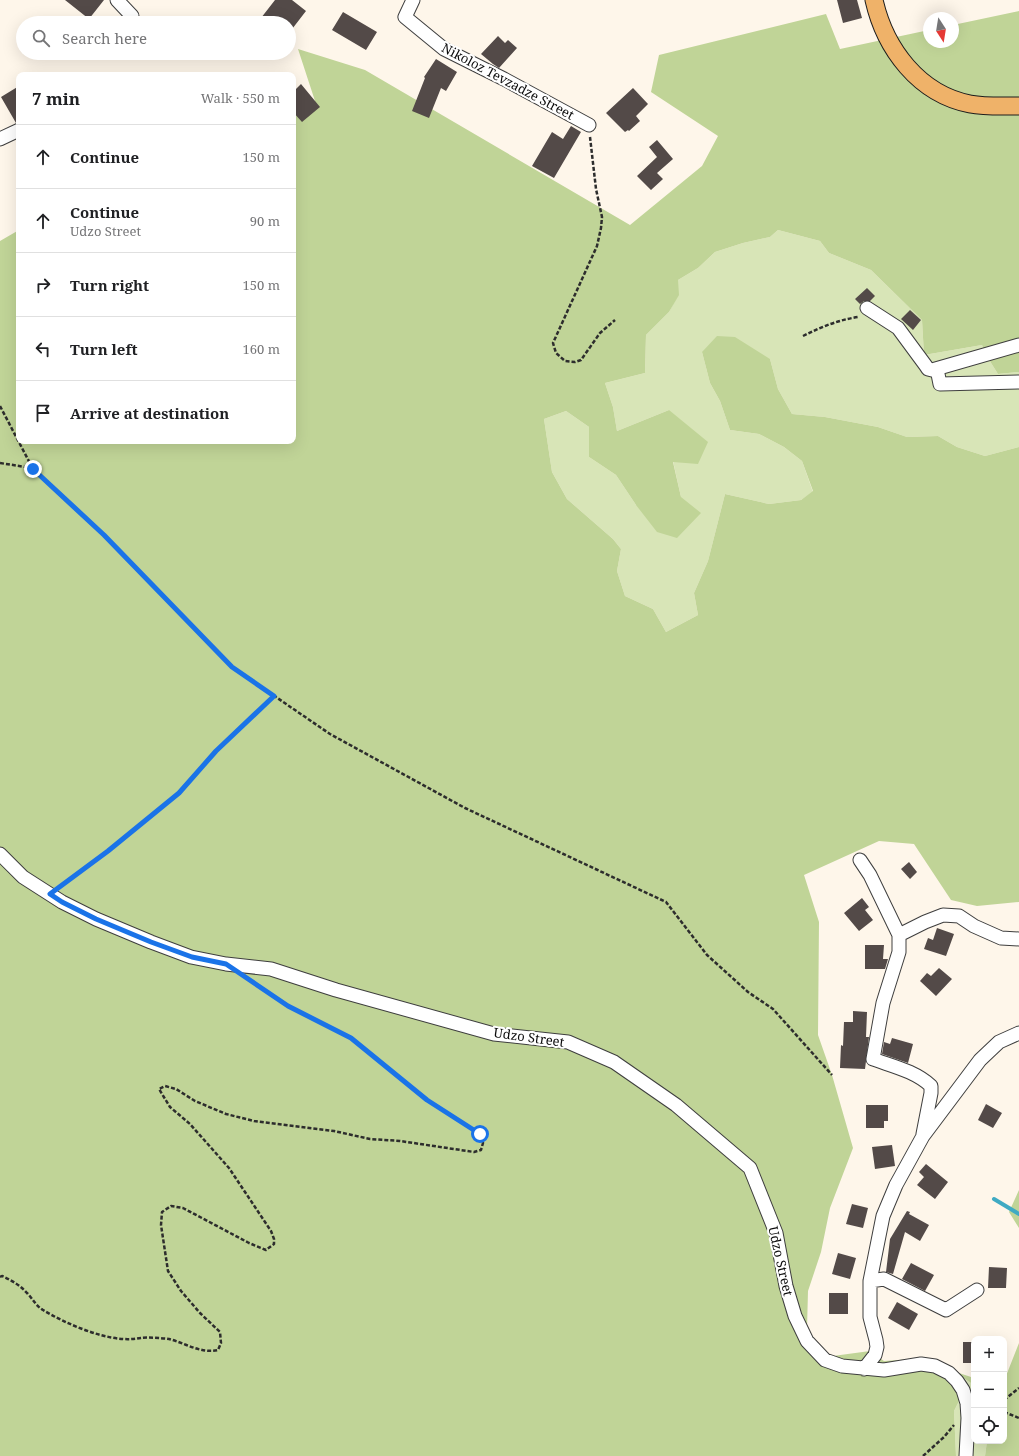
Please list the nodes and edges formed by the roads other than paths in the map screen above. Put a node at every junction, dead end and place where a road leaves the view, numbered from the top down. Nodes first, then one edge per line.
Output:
1 (117, 0) edge
2 (413, 0) edge
3 (874, 0) edge
4 (132, 16) dead end
5 (1019, 106) edge
6 (589, 125) road end
7 (16, 131) edge
8 (0, 139) edge
9 (867, 308) dead end
10 (1019, 345) edge
11 (936, 369) junction
12 (1019, 382) edge
13 (0, 854) edge
14 (860, 860) dead end
15 (899, 935) junction
16 (1019, 938) edge
17 (1019, 1033) edge
18 (923, 1136) junction
19 (870, 1281) junction
20 (977, 1290) dead end
21 (864, 1369) junction
22 (966, 1456) edge

1 - 4 street
2 - 6 street, Nikoloz Tevzadze Street
3 - 5 main road
7 - 8 street
9 - 11 street
10 - 11 street
11 - 12 street
13 - 21 street, Udzo Street
14 - 15 street
15 - 16 street
15 - 18 street
17 - 18 street
18 - 19 street
19 - 20 street
19 - 21 street
21 - 22 street, Udzo Street

